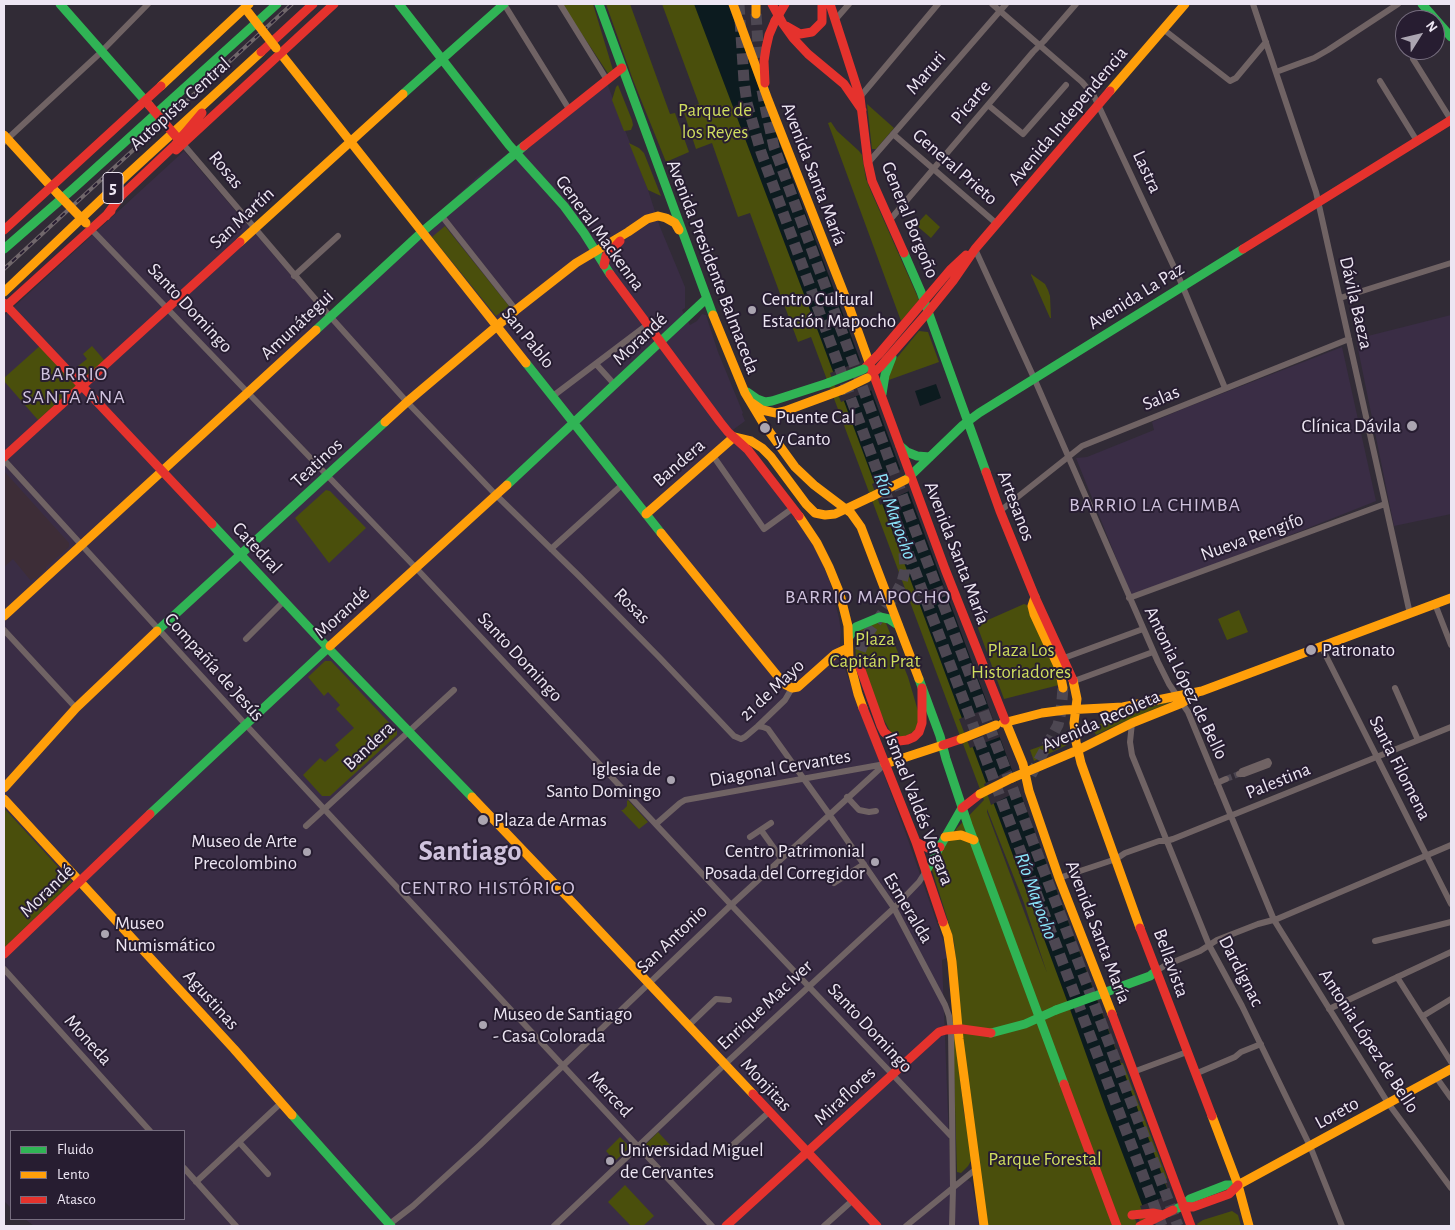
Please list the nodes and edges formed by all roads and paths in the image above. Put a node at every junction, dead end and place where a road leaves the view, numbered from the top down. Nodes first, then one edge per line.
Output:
1 (60, 4) edge
2 (148, 4) edge
3 (313, 4) edge
4 (334, 4) edge
5 (399, 4) edge
6 (504, 4) edge
7 (560, 4) edge
8 (599, 4) edge
9 (733, 4) edge
10 (756, 4) edge
11 (772, 4) edge
12 (785, 4) edge
13 (822, 4) edge
14 (830, 4) edge
15 (849, 4) edge
16 (938, 4) edge
17 (992, 4) edge
18 (1006, 4) edge
19 (1076, 4) edge
20 (1185, 4) edge
21 (1253, 4) edge
22 (1398, 4) edge
23 (1422, 4) edge
24 (274, 6) edge
25 (246, 7) edge
26 (1000, 11) junction
27 (756, 14) tunnel mouth
28 (835, 20) junction
29 (779, 22) junction
30 (1163, 29) junction
31 (1451, 37) edge
32 (1266, 42) junction
33 (1040, 46) junction
34 (102, 51) junction
35 (279, 51) junction
36 (441, 59) junction
37 (1414, 60) edge
38 (622, 68) junction
39 (1276, 72) junction
40 (608, 80) junction
41 (1380, 81) dead end
42 (1066, 85) dead end
43 (223, 86) junction
44 (860, 97) junction
45 (768, 100) junction
46 (147, 103) junction
47 (1099, 104) junction
48 (988, 105) junction
49 (569, 109) junction
50 (862, 110) junction
51 (1451, 120) edge
52 (893, 134) junction
53 (5, 138) edge
54 (350, 141) junction
55 (1417, 141) junction
56 (181, 142) junction
57 (515, 152) junction
58 (868, 163) junction
59 (934, 169) junction
60 (54, 190) junction
61 (1318, 202) junction
62 (441, 215) junction
63 (106, 216) junction
64 (889, 221) junction
65 (996, 224) junction
66 (89, 226) junction
67 (4, 230) edge
68 (254, 230) junction
69 (422, 232) junction
70 (628, 232) junction
71 (681, 232) junction
72 (338, 236) dead end
73 (4, 249) edge
74 (975, 249) junction
75 (596, 251) junction
76 (1451, 263) edge
77 (604, 265) junction
78 (294, 276) junction
79 (1183, 286) junction
80 (4, 292) edge
81 (1340, 298) junction
82 (706, 300) junction
83 (925, 302) junction
84 (4, 306) edge
85 (169, 308) junction
86 (516, 310) junction
87 (928, 312) junction
88 (330, 318) junction
89 (497, 325) junction
90 (647, 325) junction
91 (1349, 339) junction
92 (660, 343) junction
93 (896, 350) junction
94 (596, 364) junction
95 (868, 371) junction
96 (1034, 378) junction
97 (615, 385) junction
98 (82, 386) junction
99 (742, 386) junction
100 (1225, 388) junction
101 (248, 393) junction
102 (553, 396) junction
103 (882, 396) junction
104 (749, 400) junction
105 (408, 402) junction
106 (968, 421) junction
107 (575, 422) junction
108 (734, 437) junction
109 (899, 445) junction
110 (930, 457) junction
111 (1068, 457) junction
112 (4, 458) edge
113 (716, 460) dead end
114 (162, 470) junction
115 (327, 476) junction
116 (908, 478) junction
117 (622, 484) junction
118 (496, 495) junction
119 (1385, 504) junction
120 (793, 508) junction
121 (847, 509) junction
122 (1000, 511) junction
123 (646, 514) junction
124 (82, 544) junction
125 (551, 549) junction
126 (241, 555) junction
127 (416, 568) junction
128 (1035, 596) junction
129 (1129, 598) junction
130 (1451, 598) edge
131 (284, 601) junction
132 (1435, 604) junction
133 (1410, 614) junction
134 (4, 616) edge
135 (898, 625) junction
136 (160, 629) junction
137 (1143, 629) junction
138 (4, 630) edge
139 (849, 637) junction
140 (246, 638) dead end
141 (1451, 645) edge
142 (1322, 646) junction
143 (328, 648) junction
144 (848, 648) junction
145 (1153, 652) junction
146 (1064, 658) junction
147 (860, 667) tunnel mouth
148 (1074, 681) junction
149 (792, 688) junction
150 (922, 688) junction
151 (1063, 688) tunnel mouth
152 (1395, 688) dead end
153 (454, 690) dead end
154 (1179, 699) junction
155 (76, 708) junction
156 (1076, 709) junction
157 (1007, 722) junction
158 (1132, 723) junction
159 (246, 724) junction
160 (758, 726) junction
161 (1451, 727) edge
162 (408, 732) junction
163 (743, 739) joint
164 (1418, 740) junction
165 (943, 745) junction
166 (1078, 750) junction
167 (1377, 757) junction
168 (885, 764) junction
169 (1026, 772) junction
170 (804, 779) junction
171 (1226, 779) tunnel mouth
172 (1217, 783) junction
173 (4, 788) edge
174 (980, 794) joint
175 (847, 797) junction
176 (4, 799) edge
177 (962, 808) junction
178 (325, 809) junction
179 (876, 811) dead end
180 (829, 814) junction
181 (1230, 816) junction
182 (771, 823) dead end
183 (656, 824) junction
184 (306, 826) dead end
185 (760, 830) junction
186 (750, 837) dead end
187 (946, 838) junction
188 (974, 840) junction
189 (1166, 841) junction
190 (916, 842) junction
191 (1451, 845) edge
192 (940, 847) junction
193 (1426, 855) junction
194 (781, 858) junction
195 (1116, 859) junction
196 (864, 864) junction
197 (926, 871) junction
198 (1059, 878) junction
199 (80, 881) junction
200 (834, 883) dead end
201 (569, 899) joint
202 (1451, 904) edge
203 (731, 905) junction
204 (894, 908) junction
205 (1274, 920) junction
206 (1451, 922) edge
207 (1375, 942) dead end
208 (1209, 944) junction
209 (1451, 952) edge
210 (4, 954) edge
211 (4, 969) edge
212 (1156, 971) junction
213 (1397, 977) junction
214 (485, 982) joint
215 (648, 983) junction
216 (809, 987) junction
217 (1100, 994) junction
218 (1451, 999) edge
219 (729, 1000) dead end
220 (1329, 1008) junction
221 (1423, 1016) junction
222 (1040, 1017) junction
223 (688, 1026) junction
224 (954, 1029) junction
225 (1261, 1044) junction
226 (1187, 1052) junction
227 (1451, 1062) edge
228 (724, 1065) junction
229 (564, 1066) junction
230 (1451, 1069) edge
231 (1133, 1072) junction
232 (1195, 1074) junction
233 (892, 1075) junction
234 (1436, 1077) junction
235 (1451, 1098) edge
236 (282, 1102) junction
237 (1388, 1103) junction
238 (769, 1112) junction
239 (149, 1130) edge
240 (952, 1137) junction
241 (239, 1142) junction
242 (638, 1146) junction
243 (1310, 1146) junction
244 (726, 1151) dead end
245 (808, 1152) junction
246 (185, 1169) edge
247 (976, 1169) junction
248 (268, 1174) dead end
249 (196, 1182) junction
250 (1238, 1185) junction
251 (953, 1188) junction
252 (1451, 1188) edge
253 (852, 1200) junction
254 (1109, 1205) junction
255 (1183, 1206) junction
256 (1164, 1215) junction
257 (236, 1226) edge
258 (389, 1226) edge
259 (555, 1226) edge
260 (712, 1226) edge
261 (726, 1226) edge
262 (824, 1226) edge
263 (877, 1226) edge
264 (906, 1226) edge
265 (952, 1226) edge
266 (984, 1226) edge
267 (1117, 1226) edge
268 (1140, 1226) edge
269 (1191, 1226) edge
270 (1249, 1226) edge
271 (1342, 1226) edge

1 - 34 main road, Rosas
2 - 34 street
3 - 43 main road, Autopista Central / 5
4 - 35 main road
5 - 36 main road, General Mackenna
6 - 36 main road, San Martín
6 - 49 street
7 - 40 street
8 - 38 main road, Avenida Presidente Balmaceda
9 - 45 main road, Avenida Santa María
10 - 27 main road
11 - 29 main road
12 - 29 main road, bridge
13 - 29 main road
14 - 28 main road
15 - 28 street
16 - 44 street
17 - 26 street, Lastra
18 - 26 street, Maruri
19 - 33 street, Picarte
20 - 30 main road, Avenida Independencia
21 - 32 street, Dávila Baeza
22 - 39 street
23 - 31 main road
24 - 73 main road, Autopista Central / 5
25 - 35 main road, San Pablo, bridge
25 - 46 main road
26 - 33 street, Lastra
26 - 52 street, Maruri
28 - 44 main road
29 - 45 main road
29 - 50 main road
30 - 32 street
30 - 47 main road, Avenida Independencia
32 - 39 street, Dávila Baeza
33 - 47 street, Lastra
33 - 48 street, Picarte
34 - 46 main road, Rosas
34 - 53 street
35 - 54 main road, San Pablo
35 - 56 main road
36 - 54 main road, San Martín
36 - 57 main road, General Mackenna
37 - 51 street
38 - 40 main road, Amunátegui
38 - 71 main road, Avenida Presidente Balmaceda
39 - 61 street, Dávila Baeza
40 - 49 main road, Amunátegui
41 - 55 street
42 - 48 street
43 - 63 main road
43 - 80 main road, Autopista Central / 5
44 - 50 main road
45 - 95 main road, Avenida Santa María
46 - 56 main road, Rosas, bridge
46 - 60 main road
47 - 65 main road, Avenida Independencia
47 - 79 street, Lastra
48 - 59 street, Picarte
49 - 57 main road, Amunátegui
50 - 58 main road, General Borgoño
51 - 55 main road, Avenida La Paz
52 - 58 street, Maruri
52 - 59 street, General Prieto
53 - 60 main road, Santo Domingo
54 - 68 main road, San Martín
54 - 69 main road, San Pablo
55 - 61 main road, Avenida La Paz
56 - 63 main road
56 - 68 street, Rosas
57 - 62 main road, Amunátegui
57 - 75 main road, General Mackenna
58 - 64 main road, General Borgoño
59 - 64 street, Picarte
59 - 65 street, General Prieto
60 - 66 main road, Santo Domingo, bridge
60 - 67 main road
61 - 79 main road, Avenida La Paz
61 - 81 street, Dávila Baeza
62 - 69 main road, Amunátegui
62 - 86 street, San Pablo
63 - 66 main road
64 - 83 main road, General Borgoño
65 - 74 main road, Avenida Independencia
66 - 84 main road
66 - 85 street, Santo Domingo
68 - 78 street, Rosas
68 - 85 main road, San Martín
69 - 88 main road, Amunátegui
69 - 89 main road, San Pablo
70 - 71 main road, Teatinos
70 - 75 main road, Teatinos
70 - 77 main road
71 - 82 main road, Avenida Presidente Balmaceda
72 - 78 street
74 - 83 main road, Avenida Independencia
74 - 87 main road, Avenida Independencia
74 - 96 street, Antonia López de Bello
75 - 77 main road, General Mackenna
75 - 86 main road, Teatinos
76 - 81 street
77 - 90 main road, General Mackenna
78 - 88 street, Rosas
79 - 96 main road, Avenida La Paz
79 - 100 street, Lastra
81 - 91 street, Dávila Baeza
82 - 92 main road, Morandé
82 - 99 main road, Avenida Presidente Balmaceda
83 - 87 main road, General Borgoño
83 - 95 main road, Avenida Independencia
84 - 98 main road, Catedral
85 - 98 main road, San Martín
85 - 101 street, Santo Domingo
86 - 89 main road, Teatinos
87 - 93 main road, Avenida Independencia
87 - 106 main road, Artesanos
88 - 101 main road, Amunátegui
88 - 105 street, Rosas
89 - 102 main road, San Pablo
89 - 105 main road, Teatinos
90 - 92 main road, General Mackenna
90 - 94 street
91 - 100 street, Salas
91 - 119 street, Dávila Baeza
92 - 97 main road, Morandé
92 - 108 main road, General Mackenna
93 - 95 main road, Avenida Independencia
93 - 103 main road
94 - 97 street
94 - 102 street
95 - 99 main road, Avenida Independencia, bridge
95 - 103 main road, Avenida Santa María
95 - 104 main road, Avenida Independencia, bridge
96 - 106 main road, Avenida La Paz
96 - 111 street, Antonia López de Bello
97 - 107 main road, Morandé
98 - 112 main road, San Martín
98 - 114 main road, Catedral
99 - 104 main road, Avenida Presidente Balmaceda
100 - 111 street, Salas
101 - 114 main road, Amunátegui
101 - 115 street, Santo Domingo
102 - 107 main road, San Pablo
103 - 109 main road, Avenida Santa María
104 - 121 main road, Avenida Presidente Balmaceda
105 - 115 main road, Teatinos
105 - 118 street, Rosas
106 - 110 main road, Avenida La Paz
106 - 122 main road, Artesanos
107 - 117 main road, San Pablo
107 - 118 main road, Morandé
108 - 120 main road, Ismael Valdés Vergara
108 - 121 main road, Avenida La Paz
108 - 123 main road, Bandera
109 - 110 main road
109 - 116 main road, Avenida Santa María
110 - 116 main road, Avenida La Paz
111 - 122 street, Salas
111 - 129 street, Antonia López de Bello
112 - 124 street, Compañía de Jesús
113 - 120 street
114 - 124 main road, Amunátegui
114 - 126 main road, Catedral
115 - 126 main road, Teatinos
115 - 127 street, Santo Domingo
116 - 121 main road, Avenida La Paz, bridge
116 - 157 main road, Avenida Santa María
117 - 123 main road, San Pablo
117 - 125 street
118 - 125 street, Rosas
118 - 127 main road, Morandé
119 - 129 street, Nueva Rengifo
119 - 133 street, Dávila Baeza
120 - 139 main road, Ismael Valdés Vergara
121 - 135 main road, Avenida Presidente Balmaceda
122 - 128 main road, Artesanos
123 - 149 main road, San Pablo
124 - 134 main road, Amunátegui
124 - 136 street, Compañía de Jesús
125 - 163 street, Rosas
126 - 131 main road, Catedral
126 - 136 main road, Teatinos
127 - 143 main road, Morandé
127 - 183 street, Santo Domingo
128 - 146 main road, Artesanos
128 - 151 main road
129 - 137 street, Antonia López de Bello
130 - 132 main road, Avenida Recoleta
131 - 140 street
131 - 143 main road, Catedral
132 - 133 main road, Avenida Recoleta
132 - 141 street
133 - 142 main road, Avenida Recoleta
135 - 139 main road
135 - 150 main road, Avenida Presidente Balmaceda
136 - 155 main road, Teatinos
136 - 159 street, Compañía de Jesús
137 - 145 street, Antonia López de Bello
137 - 146 street
138 - 155 street
139 - 144 main road, Ismael Valdés Vergara
142 - 154 main road, Avenida Recoleta
142 - 167 street, Santa Filomena
143 - 159 main road, Morandé
143 - 162 main road, Catedral
144 - 149 main road, 21 de Mayo
144 - 168 main road, Ismael Valdés Vergara
145 - 148 street
145 - 154 street, Antonia López de Bello
146 - 148 main road, Artesanos
147 - 150 main road
148 - 156 main road, Artesanos
149 - 160 street, 21 de Mayo
150 - 165 main road, Avenida Presidente Balmaceda
152 - 164 street
153 - 162 street, Bandera
154 - 156 main road, Avenida Recoleta
154 - 158 main road, Avenida Recoleta
154 - 172 street, Antonia López de Bello
155 - 173 main road, Teatinos
156 - 157 main road, Avenida Recoleta
156 - 166 main road, Bellavista
157 - 165 main road, San Antonio, bridge
157 - 169 main road, Avenida Santa María
158 - 166 main road, Avenida Recoleta
158 - 189 street, Dardignac
159 - 178 street, Compañía de Jesús
159 - 199 main road, Morandé
160 - 163 street, 21 de Mayo
160 - 170 street, Esmeralda
161 - 164 street, Palestina
162 - 178 street, Bandera
162 - 201 main road, Catedral
164 - 167 street, Palestina
165 - 168 main road, San Antonio
165 - 177 main road, Avenida Presidente Balmaceda
166 - 169 main road, Avenida Recoleta
166 - 195 main road, Bellavista
167 - 181 street, Palestina
167 - 193 street, Santa Filomena
168 - 170 street, Diagonal Cervantes
168 - 175 street, San Antonio
168 - 190 main road, Ismael Valdés Vergara
169 - 174 main road, Avenida Recoleta, bridge
169 - 198 main road, Avenida Santa María
170 - 180 street, Esmeralda
170 - 183 street, Diagonal Cervantes
171 - 172 street
172 - 181 street, Antonia López de Bello
174 - 177 main road, Enrique Mac Iver
175 - 179 street
175 - 180 street, San Antonio
176 - 199 main road, Agustinas
177 - 187 main road, Enrique Mac Iver
177 - 188 main road, Avenida Presidente Balmaceda
178 - 184 street, Bandera
178 - 214 street, Compañía de Jesús
180 - 194 street, San Antonio
180 - 196 street, Esmeralda
181 - 189 street, Palestina
181 - 205 street, Antonia López de Bello
182 - 185 street
183 - 203 street, Santo Domingo
185 - 186 street
185 - 194 street
187 - 188 main road
187 - 192 main road, Enrique Mac Iver
188 - 222 main road, Avenida Presidente Balmaceda
189 - 195 street, Palestina
189 - 208 street, Dardignac
190 - 192 main road
190 - 197 main road, Ismael Valdés Vergara
191 - 193 street
192 - 197 main road, Enrique Mac Iver
193 - 202 street, Santa Filomena
193 - 205 street
194 - 203 street, San Antonio
195 - 198 street, Palestina
195 - 212 main road, Bellavista
196 - 200 street
196 - 204 street, Esmeralda
197 - 204 street, Enrique Mac Iver
197 - 224 main road, Ismael Valdés Vergara
198 - 217 main road, Avenida Santa María
199 - 210 main road, Morandé
199 - 236 main road, Agustinas
201 - 215 main road, Monjitas
203 - 215 street, San Antonio
203 - 216 street, Santo Domingo
204 - 216 street, Enrique Mac Iver
204 - 224 street, Esmeralda
205 - 208 street
205 - 220 street, Antonia López de Bello
206 - 207 street
208 - 212 street
208 - 225 street, Dardignac
209 - 213 street
211 - 239 street, Moneda
212 - 217 main road
212 - 226 main road, Bellavista
213 - 220 street
213 - 221 street
214 - 229 street, Merced
215 - 223 main road, Monjitas
215 - 229 street, San Antonio
216 - 228 street, Enrique Mac Iver
216 - 233 street, Santo Domingo
217 - 222 main road, bridge
217 - 231 main road, Avenida Santa María
218 - 221 street
219 - 223 street
220 - 237 street, Antonia López de Bello
221 - 227 street
222 - 224 main road
222 - 254 main road, Avenida Presidente Balmaceda
223 - 228 main road, Monjitas
224 - 233 main road, Miraflores
224 - 240 street, Esmeralda
224 - 247 main road, Ismael Valdés Vergara
225 - 232 street
225 - 243 street, Dardignac
226 - 231 street
226 - 232 main road, Bellavista
228 - 238 main road, Monjitas
228 - 242 street, Enrique Mac Iver
229 - 242 street, Merced
229 - 258 street, San Antonio
230 - 234 main road, Loreto
231 - 255 main road, Avenida Santa María
232 - 250 main road, Bellavista
233 - 240 street, Santo Domingo
233 - 245 main road, Miraflores
234 - 235 street
234 - 237 main road, Loreto
236 - 241 street
236 - 258 main road, Agustinas
237 - 243 main road, Loreto
237 - 252 street, Antonia López de Bello
238 - 244 street
238 - 245 main road, Monjitas
240 - 251 street
241 - 248 street
241 - 249 street
242 - 259 street, Enrique Mac Iver
242 - 260 street, Merced
243 - 250 main road, Loreto
243 - 271 street, Dardignac
245 - 253 main road, Monjitas
245 - 261 main road, Miraflores
246 - 249 street
247 - 251 street
247 - 266 main road, Ismael Valdés Vergara
249 - 257 street
250 - 255 main road, Loreto
250 - 270 main road, Bellavista
251 - 264 street
251 - 265 street
253 - 262 street
253 - 263 main road, Monjitas
254 - 256 main road, bridge
254 - 267 main road, Avenida Presidente Balmaceda
255 - 256 main road, Loreto, bridge
255 - 269 main road, Avenida Santa María
256 - 268 main road, Loreto, bridge

